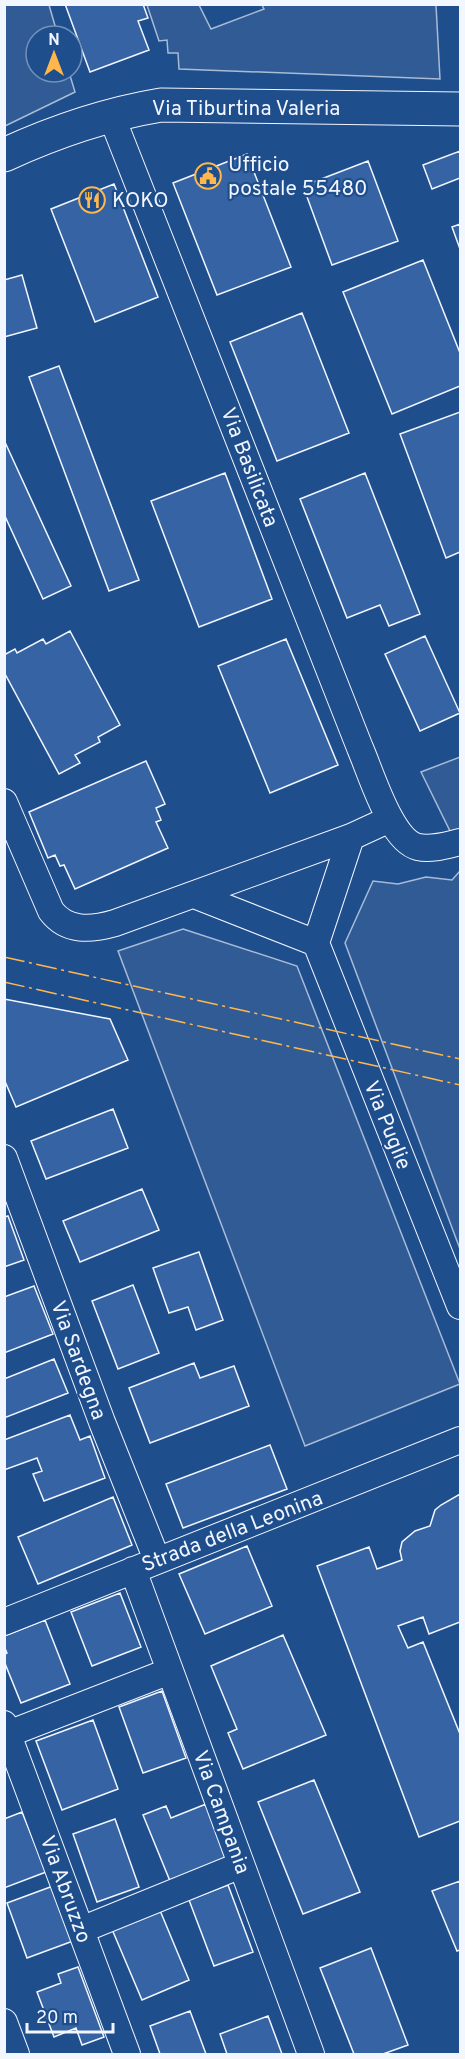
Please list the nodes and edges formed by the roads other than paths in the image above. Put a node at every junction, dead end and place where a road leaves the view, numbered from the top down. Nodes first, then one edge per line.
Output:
1 (460, 109) edge
2 (111, 115) junction
3 (4, 155) edge
4 (4, 802) edge
5 (390, 819) junction
6 (351, 837) junction
7 (460, 842) edge
8 (194, 895) junction
9 (316, 943) junction
10 (4, 1158) edge
11 (460, 1306) edge
12 (460, 1440) edge
13 (158, 1560) junction
14 (133, 1570) junction
15 (4, 1622) edge
16 (170, 1671) junction
17 (6, 1729) edge
18 (241, 1865) junction
19 (81, 1930) junction
20 (4, 2022) edge
21 (11, 2050) edge
22 (128, 2055) edge
23 (311, 2055) edge

1 - 2 main road, Via Tiburtina Valeria
2 - 3 main road, Via Tiburtina Valeria
2 - 5 street, Via Basilicata
4 - 8 street
5 - 6 street
5 - 7 street, Via Basilicata
6 - 8 street
6 - 9 street
8 - 9 street
9 - 11 street, Via Puglie
10 - 13 street, Via Sardegna
12 - 13 street, Strada della Leonina
13 - 14 street, Strada della Leonina
14 - 15 street, Strada della Leonina
14 - 16 street, Via Campania
16 - 17 street
16 - 18 street, Via Campania
17 - 19 street, Via Abruzzo
18 - 19 street
18 - 23 street, Via Campania
19 - 22 street, Via Abruzzo
20 - 21 street

